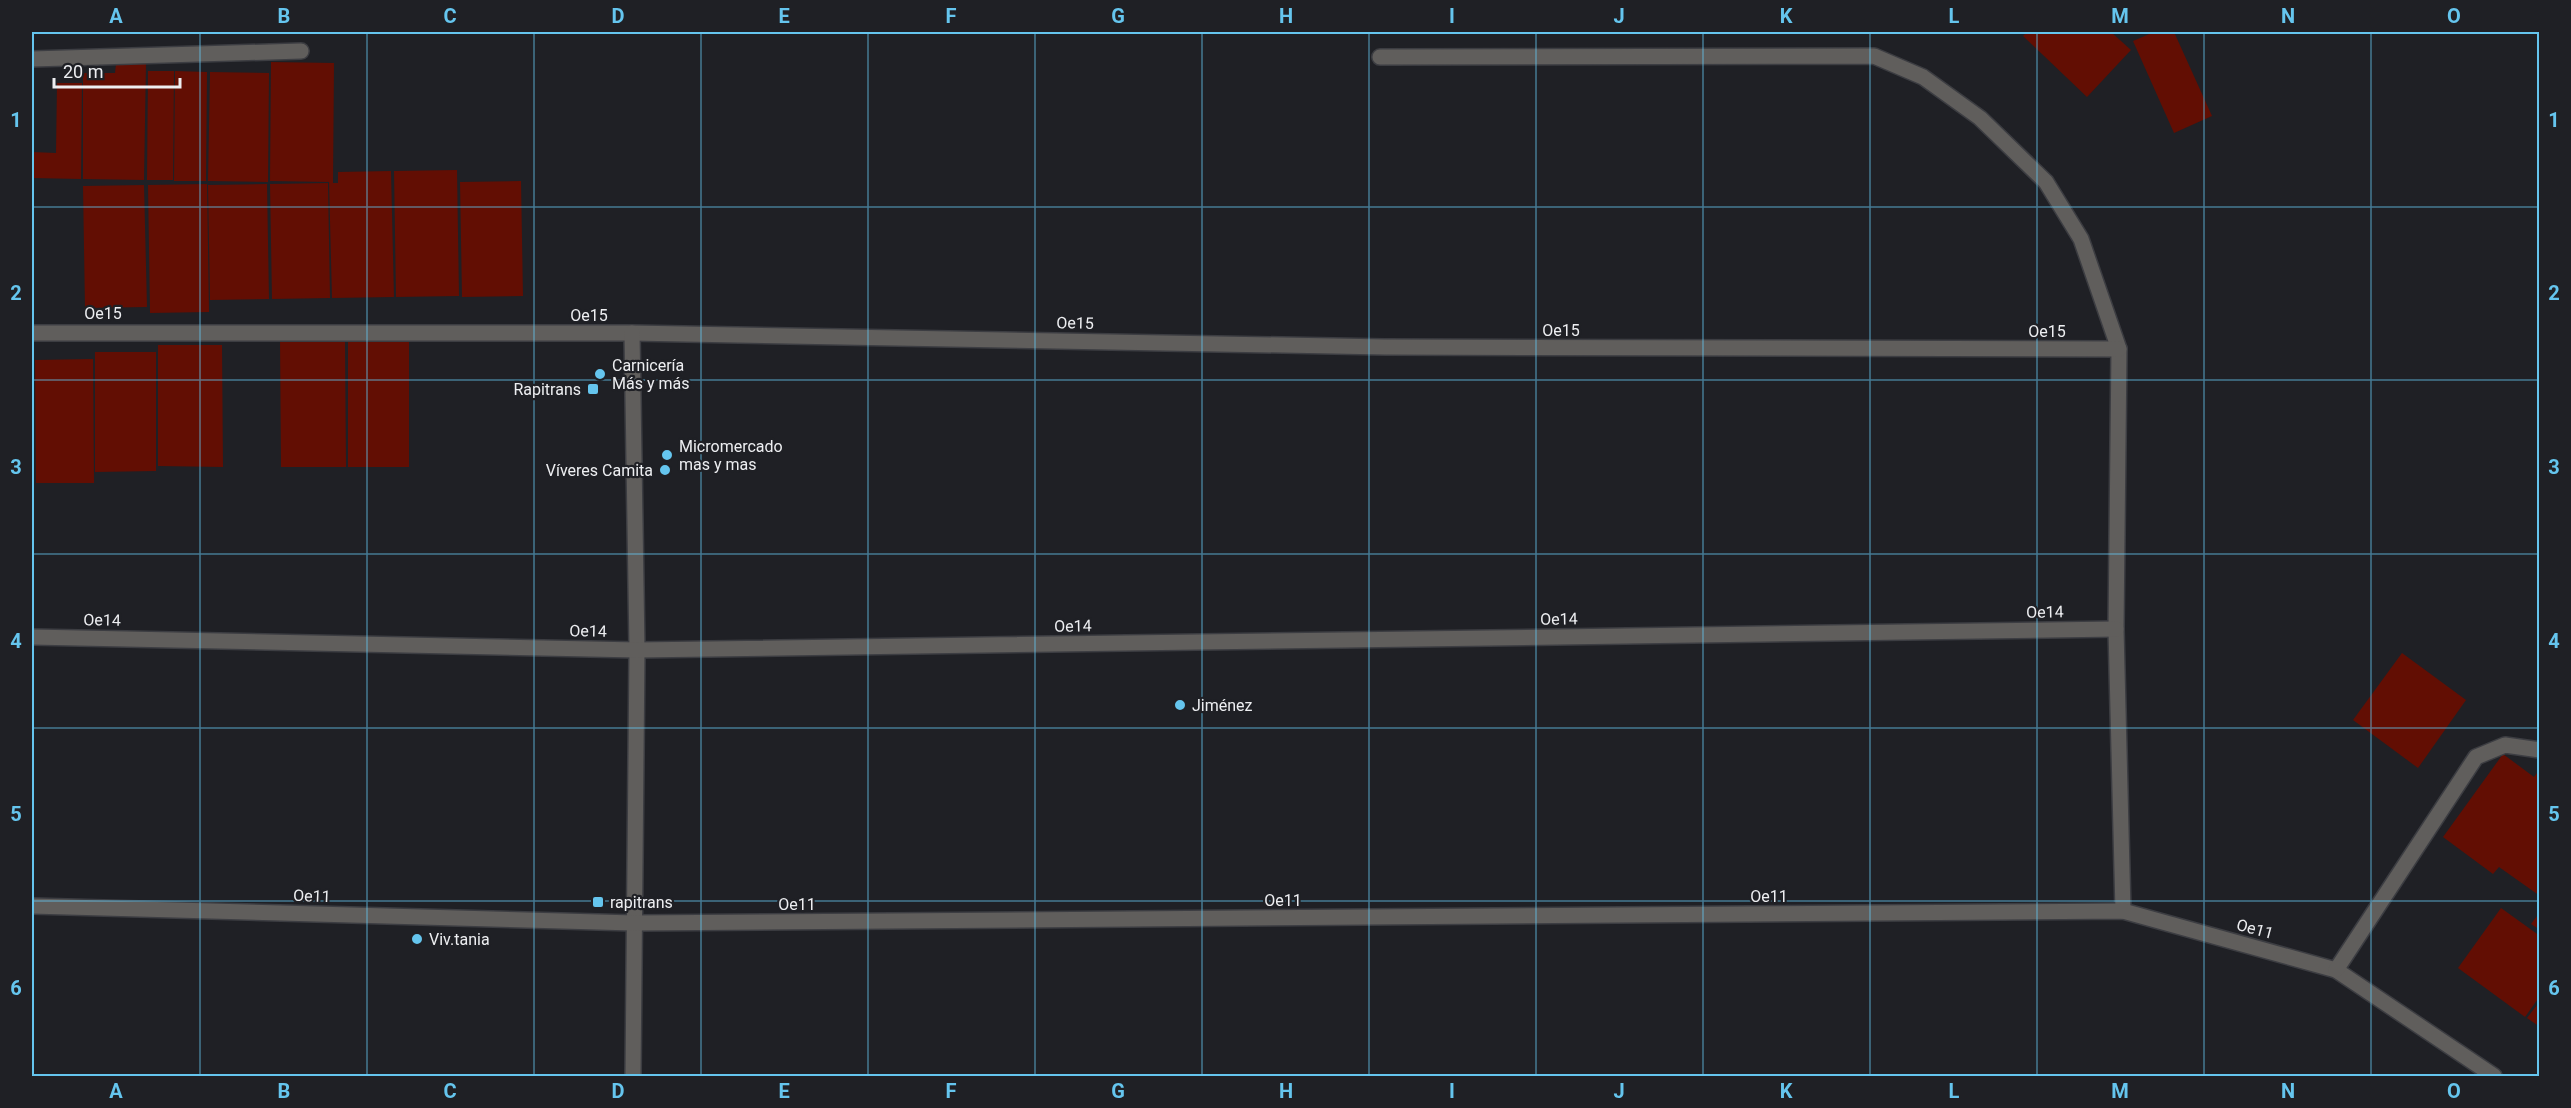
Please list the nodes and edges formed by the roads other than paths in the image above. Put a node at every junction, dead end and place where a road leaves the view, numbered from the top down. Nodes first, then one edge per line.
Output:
1 (301, 51) dead end
2 (1380, 57) dead end
3 (32, 59) edge
4 (32, 333) edge
5 (632, 333) junction
6 (2119, 349) junction
7 (2116, 628) junction
8 (32, 637) edge
9 (637, 650) junction
10 (2540, 750) edge
11 (32, 906) edge
12 (2123, 911) junction
13 (634, 923) junction
14 (2336, 970) junction
15 (633, 1077) edge
16 (2494, 1077) edge

1 - 3 street
2 - 6 street
4 - 5 street, Oe15
5 - 6 street, Oe15
5 - 9 street
6 - 7 street
7 - 9 street, Oe14
7 - 12 street
8 - 9 street, Oe14
9 - 13 street
10 - 14 street
11 - 13 street, Oe11
12 - 13 street, Oe11
12 - 14 street, Oe11
13 - 15 street
14 - 16 street, Oe11

